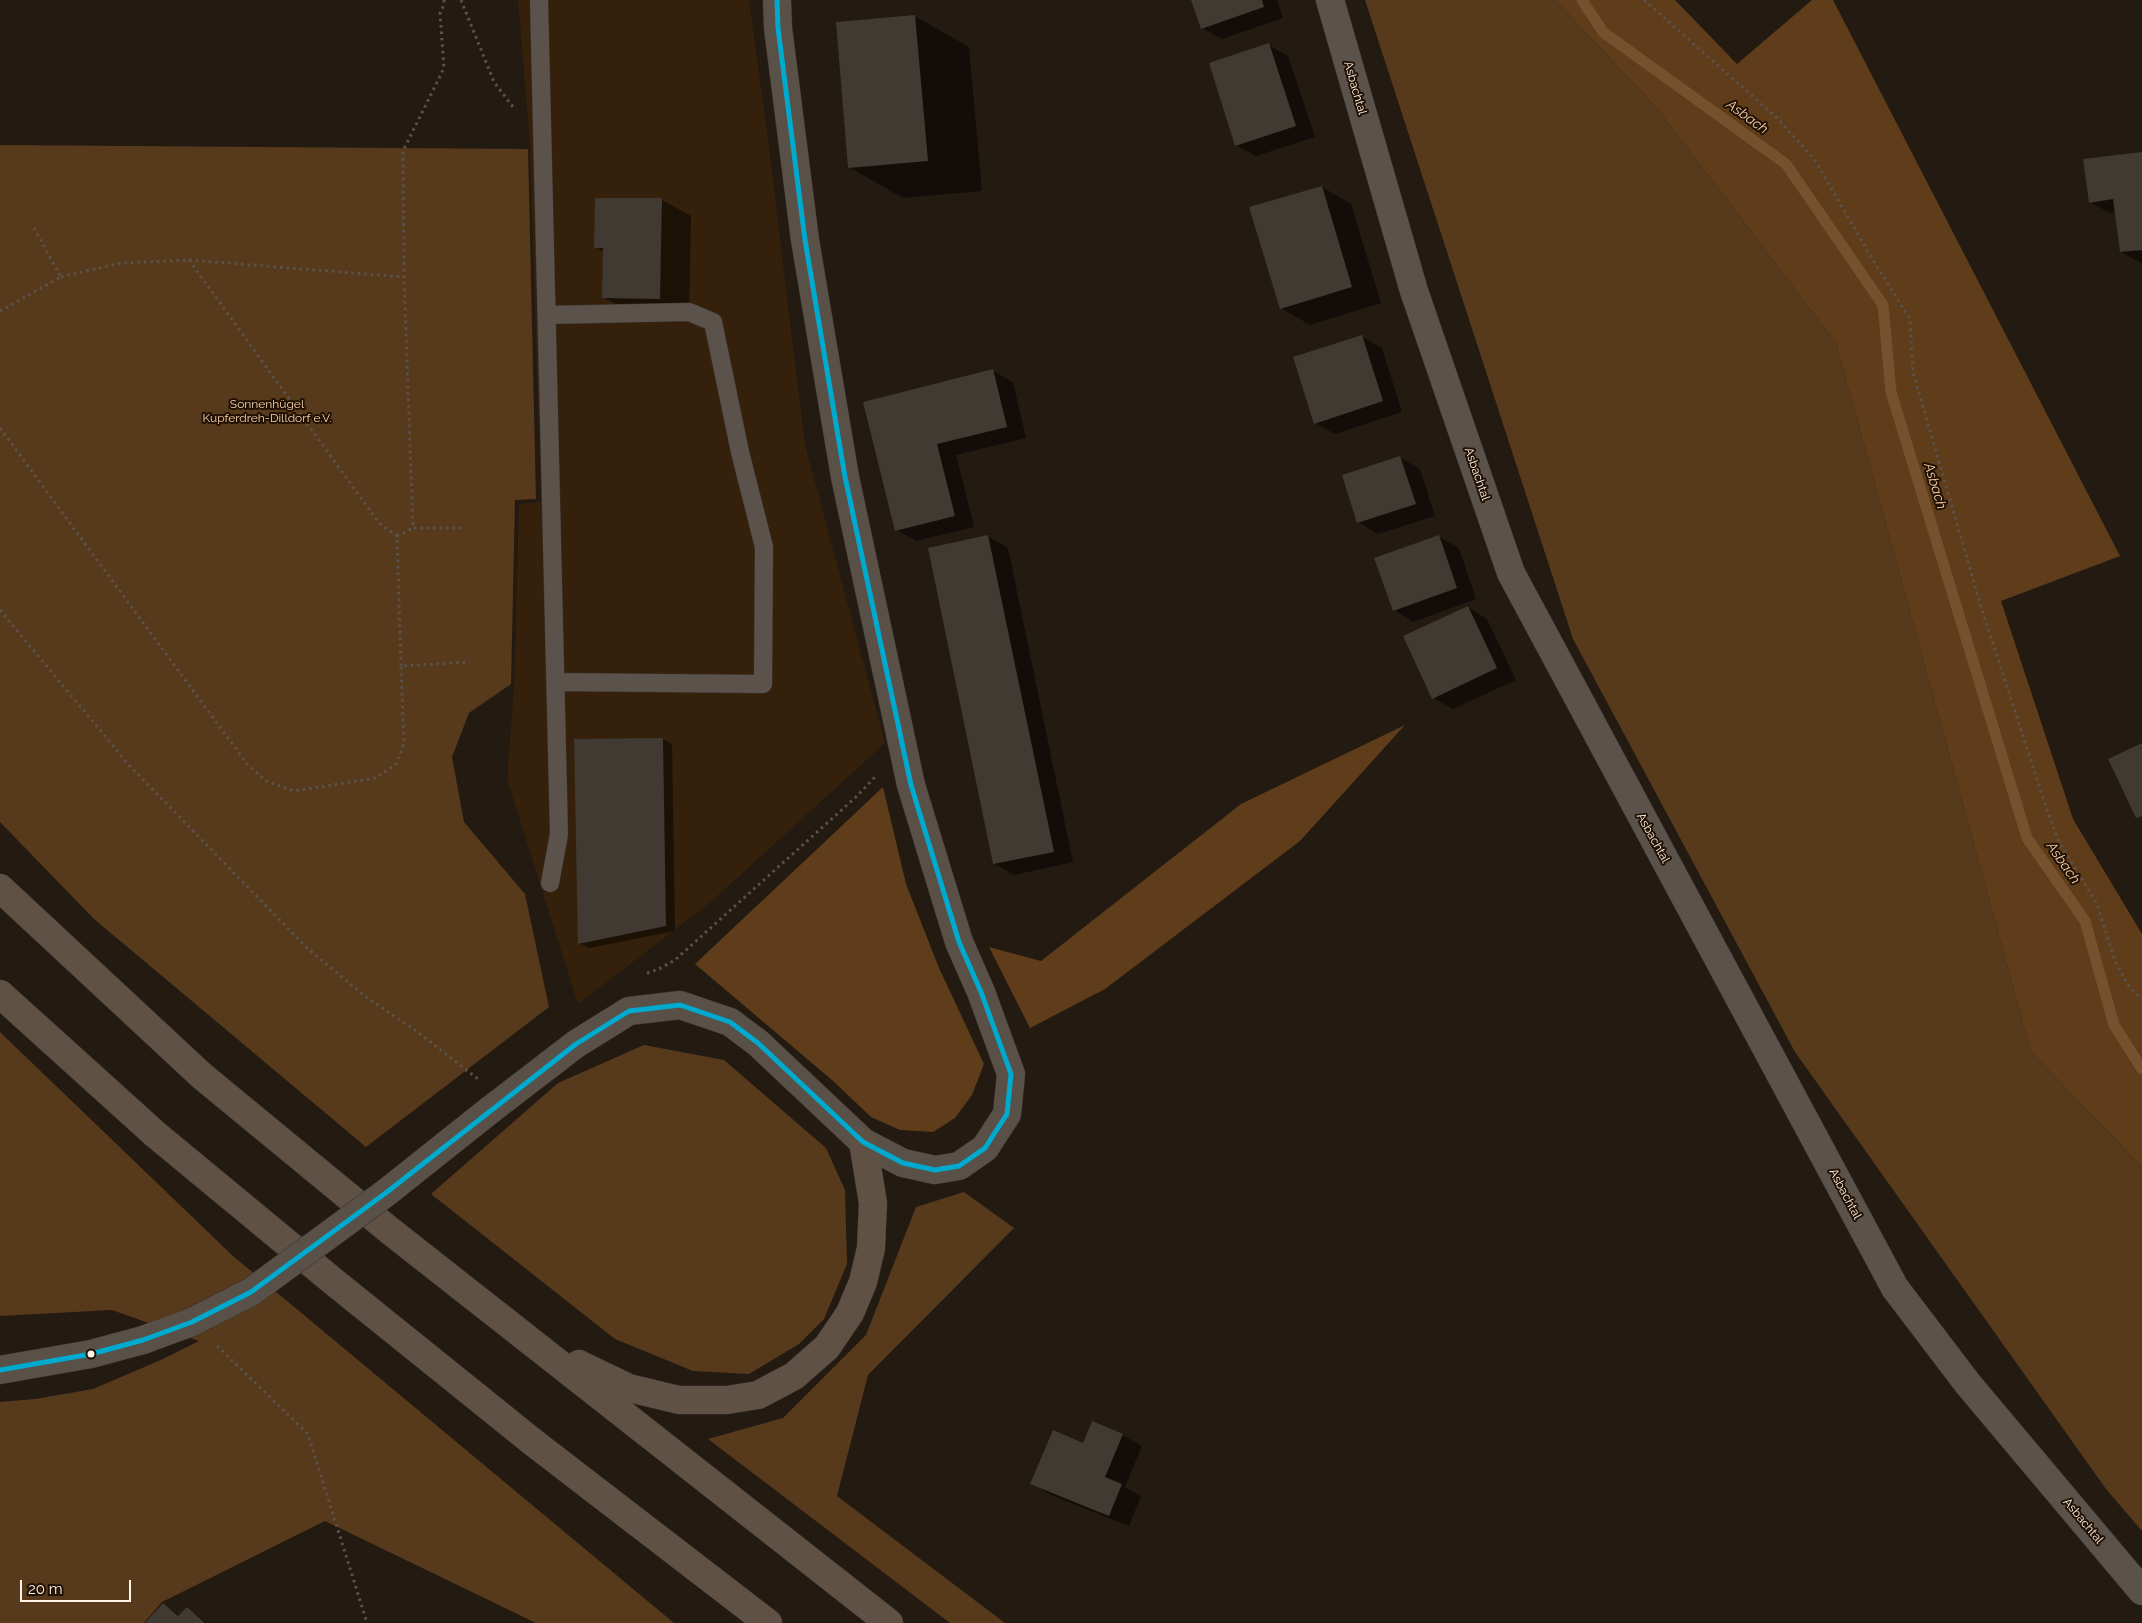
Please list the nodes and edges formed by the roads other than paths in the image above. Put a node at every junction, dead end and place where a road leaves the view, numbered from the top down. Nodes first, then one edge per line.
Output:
1 (539, 0) edge
2 (777, 0) edge
3 (1330, 0) edge
4 (547, 315) junction
5 (556, 682) junction
6 (550, 883) dead end
7 (0, 888) edge
8 (0, 994) edge
9 (863, 1142) junction
10 (532, 1341) junction
11 (0, 1370) edge
12 (2142, 1591) edge
13 (768, 1623) edge
14 (889, 1623) edge

1 - 4 lane
2 - 9 main road
3 - 12 street, Asbachtal
4 - 5 lane
4 - 5 lane
5 - 6 lane
7 - 10 highway
8 - 13 highway
9 - 10 highway
9 - 11 main road, bridge
10 - 14 highway

